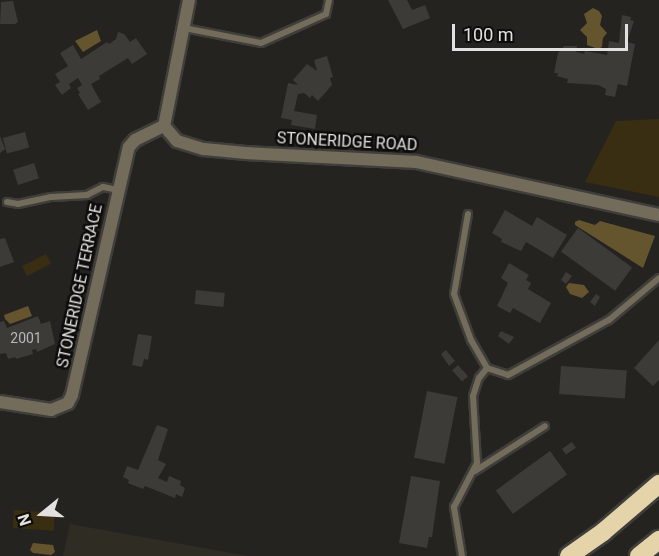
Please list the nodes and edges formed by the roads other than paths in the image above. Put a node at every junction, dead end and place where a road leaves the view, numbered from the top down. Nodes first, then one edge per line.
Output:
1 (189, 0) edge
2 (329, 0) edge
3 (184, 28) junction
4 (164, 126) junction
5 (118, 190) junction
6 (7, 202) dead end
7 (468, 214) dead end
8 (659, 215) edge
9 (659, 278) edge
10 (487, 368) junction
11 (0, 402) edge
12 (545, 426) dead end
13 (474, 471) junction
14 (659, 484) edge
15 (659, 540) edge
16 (462, 556) edge
17 (569, 556) edge
18 (639, 556) edge

1 - 3 street
2 - 3 lane
3 - 4 street
4 - 5 street, STONERIDGE TERRACE
4 - 8 street, STONERIDGE ROAD
5 - 6 lane
5 - 11 street, STONERIDGE TERRACE
7 - 10 lane
9 - 10 lane
10 - 13 lane
12 - 13 lane
13 - 16 lane
14 - 17 highway
15 - 18 highway

